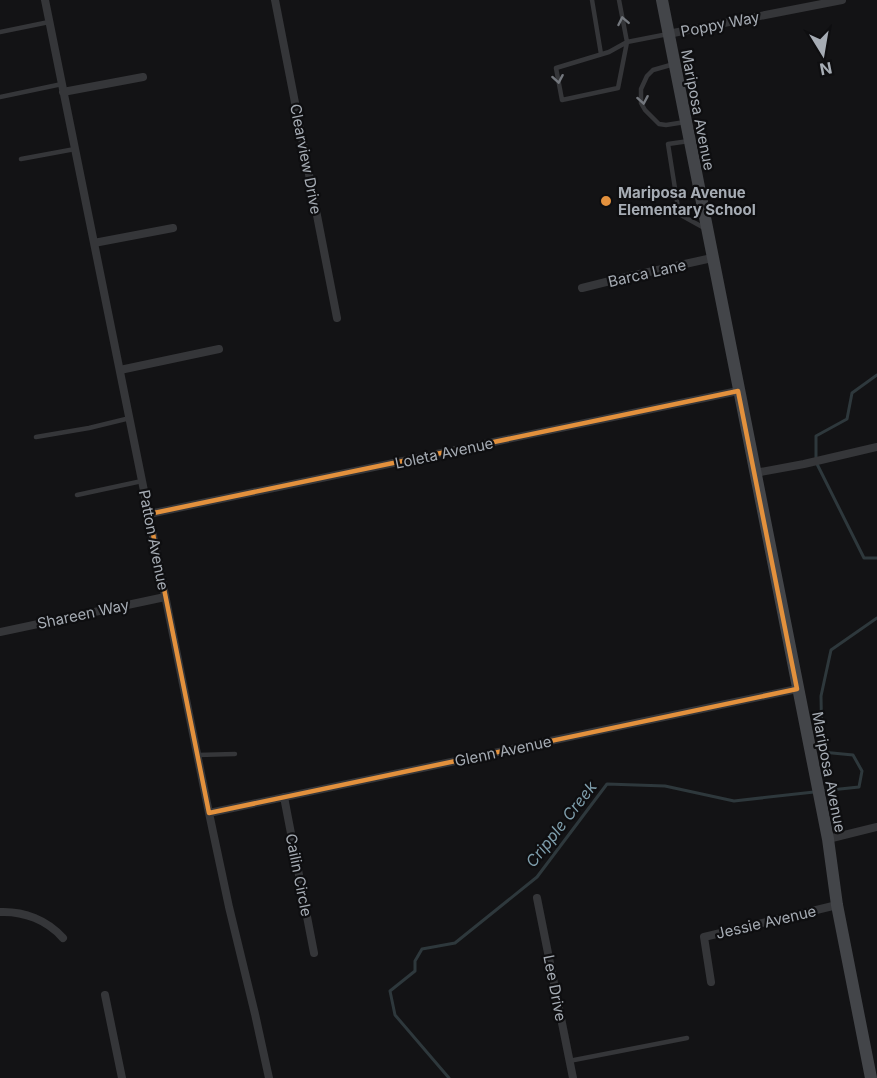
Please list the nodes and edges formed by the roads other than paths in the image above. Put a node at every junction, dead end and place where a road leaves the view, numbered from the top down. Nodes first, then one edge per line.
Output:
1 (45, 0) edge
2 (275, 0) edge
3 (592, 0) edge
4 (619, 0) edge
5 (662, 0) edge
6 (842, 0) edge
7 (49, 22) junction
8 (0, 32) edge
9 (668, 34) junction
10 (627, 42) junction
11 (601, 54) junction
12 (674, 64) junction
13 (143, 77) dead end
14 (63, 88) junction
15 (0, 97) edge
16 (685, 122) junction
17 (689, 141) junction
18 (75, 149) junction
19 (21, 159) dead end
20 (173, 228) dead end
21 (706, 229) junction
22 (94, 243) junction
23 (712, 258) junction
24 (582, 288) dead end
25 (337, 318) dead end
26 (219, 350) dead end
27 (120, 370) junction
28 (738, 391) junction
29 (130, 418) junction
30 (36, 437) dead end
31 (877, 447) edge
32 (755, 473) junction
33 (142, 481) junction
34 (77, 495) dead end
35 (149, 514) junction
36 (165, 597) junction
37 (0, 632) edge
38 (797, 688) junction
39 (235, 754) dead end
40 (197, 755) junction
41 (284, 797) junction
42 (209, 813) junction
43 (877, 827) edge
44 (828, 839) junction
45 (537, 898) dead end
46 (837, 905) junction
47 (0, 912) edge
48 (63, 938) dead end
49 (314, 953) dead end
50 (711, 982) dead end
51 (105, 995) dead end
52 (687, 1038) dead end
53 (872, 1054) edge
54 (569, 1061) junction
55 (122, 1078) edge
56 (269, 1078) edge
57 (573, 1078) edge
58 (871, 1078) edge

1 - 7 street, Patton Avenue
2 - 25 street, Clearview Drive
3 - 11 lane
10 -> 4 lane
5 - 9 street, Mariposa Avenue
6 - 9 street, Poppy Way
7 - 8 lane
7 - 14 street, Patton Avenue
9 - 10 lane
9 - 12 street, Mariposa Avenue
10 - 11 lane
11 -> 10 lane
12 - 16 street, Mariposa Avenue
12 -> 16 lane
13 - 14 street
14 - 15 lane
14 - 18 street, Patton Avenue
16 - 17 street, Mariposa Avenue
17 - 21 street, Mariposa Avenue
17 - 21 lane
18 - 19 lane
18 - 22 street, Patton Avenue
20 - 22 street
21 - 23 street, Mariposa Avenue
22 - 27 street, Patton Avenue
23 - 24 street, Barca Lane
23 - 28 street, Mariposa Avenue
26 - 27 street
27 - 29 street, Patton Avenue
28 - 32 street, Mariposa Avenue
28 - 35 street, Loleta Avenue
29 - 30 lane
29 - 33 street, Patton Avenue
31 - 32 street
32 - 38 street, Mariposa Avenue
33 - 34 lane
33 - 35 street, Patton Avenue
35 - 36 street, Patton Avenue
36 - 37 street, Shareen Way
36 - 40 street, Patton Avenue
38 - 41 street, Glenn Avenue
38 - 44 street, Mariposa Avenue
39 - 40 lane
40 - 42 street, Patton Avenue
41 - 42 street, Glenn Avenue
41 - 49 street, Cailin Circle
42 - 56 street, Patton Avenue
43 - 44 street
44 - 46 street, Mariposa Avenue
45 - 54 street, Lee Drive
46 - 50 street, Jessie Avenue
46 - 53 street, Mariposa Avenue
47 - 48 street
51 - 55 street
52 - 54 lane
53 - 58 street, Mariposa Avenue
54 - 57 street, Lee Drive

